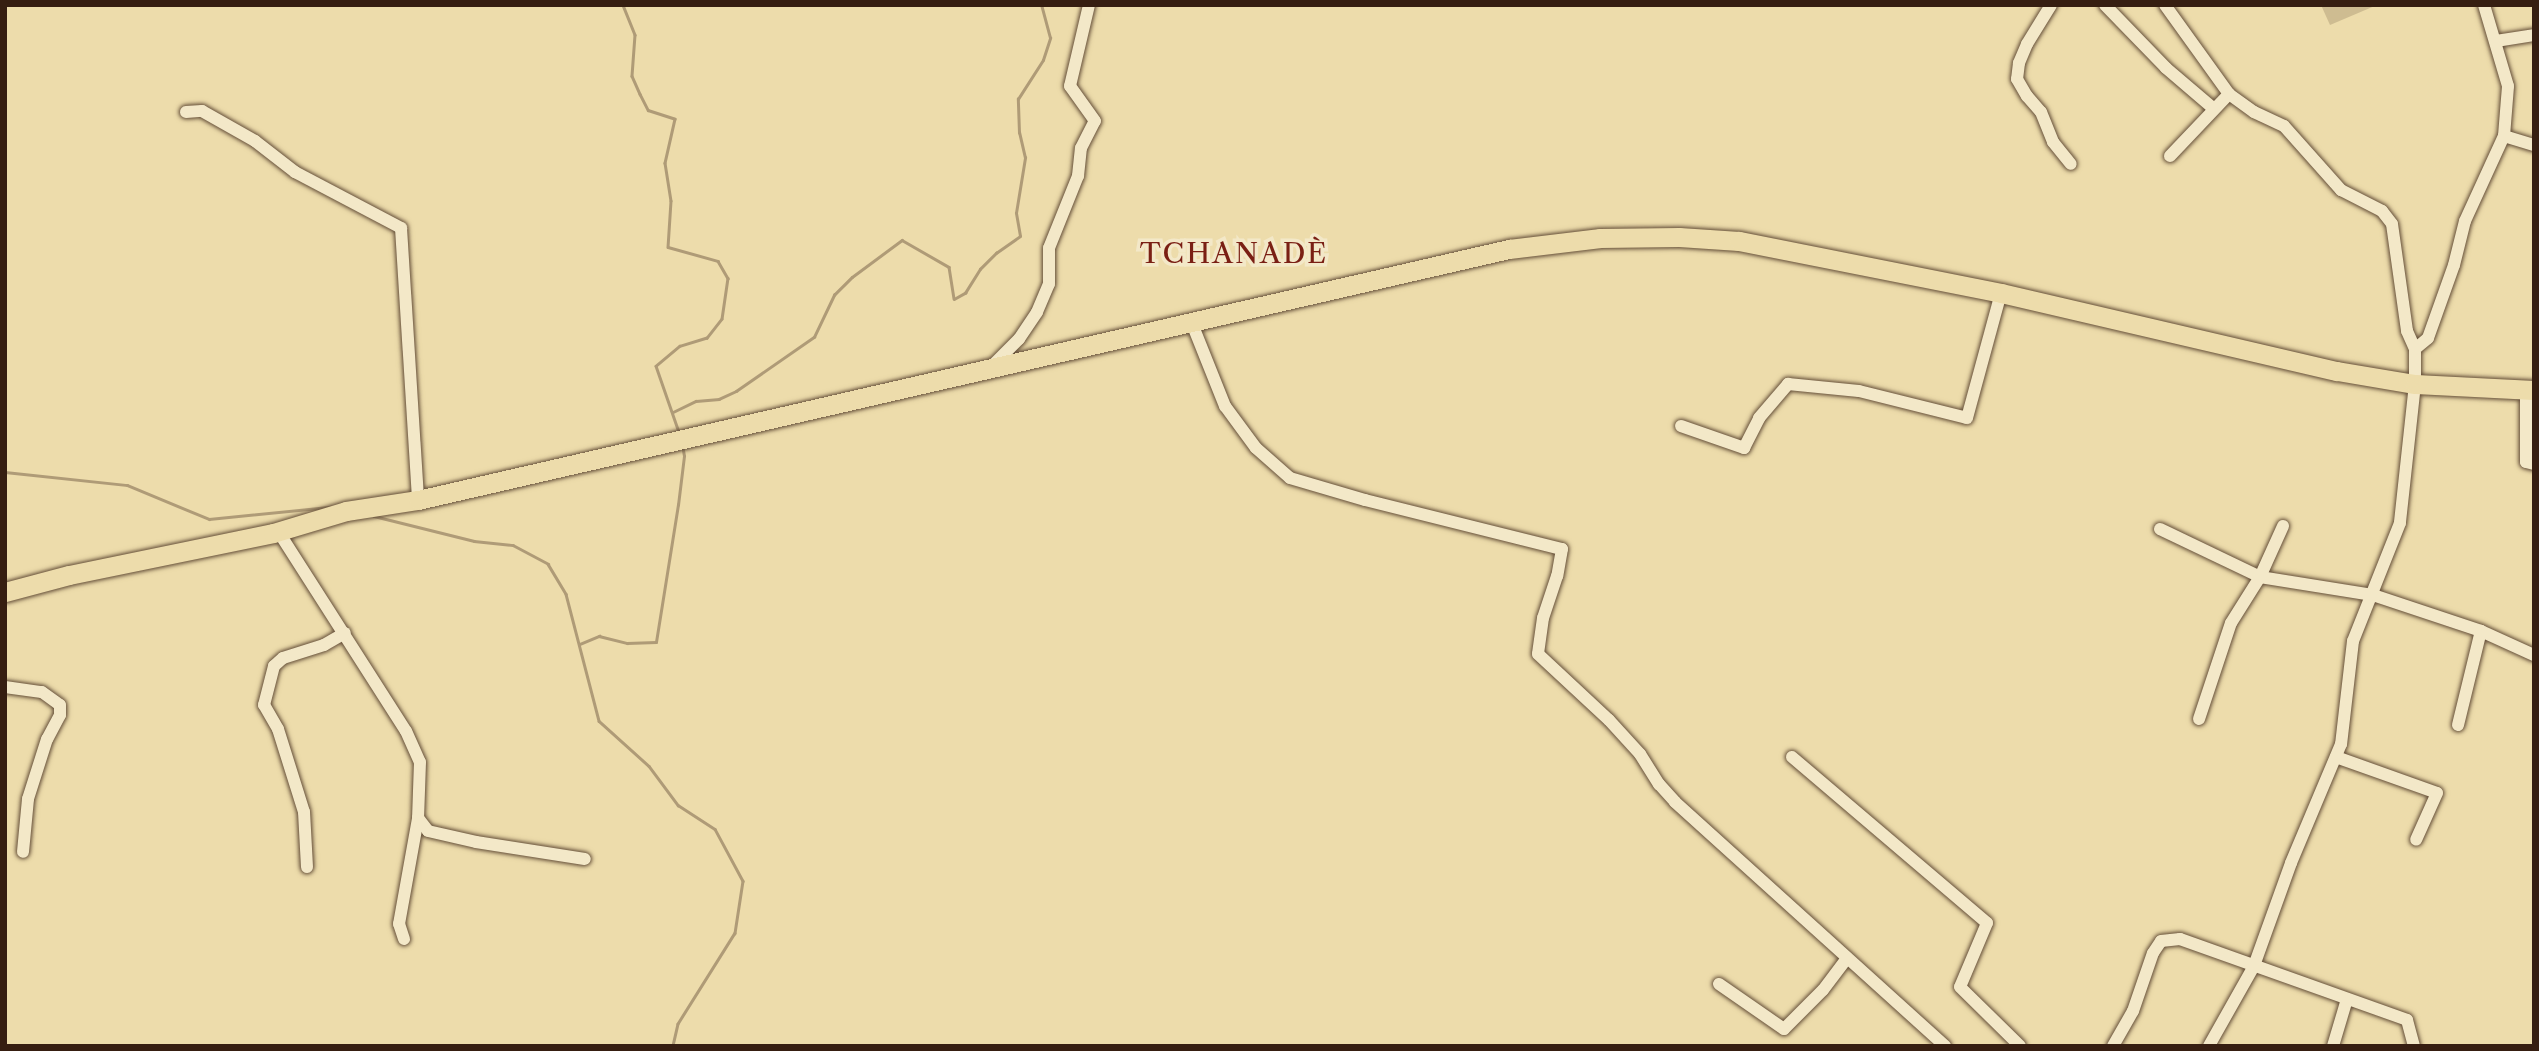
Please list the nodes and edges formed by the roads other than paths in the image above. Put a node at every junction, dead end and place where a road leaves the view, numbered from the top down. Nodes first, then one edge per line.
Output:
1 (1089, 5) edge
2 (2051, 5) edge
3 (2105, 5) edge
4 (2165, 5) edge
5 (2484, 5) edge
6 (2534, 35) edge
7 (2496, 41) junction
8 (2229, 94) junction
9 (2214, 109) junction
10 (186, 112) dead end
11 (2504, 136) junction
12 (2534, 145) edge
13 (2170, 156) dead end
14 (2071, 164) dead end
15 (2001, 293) junction
16 (1191, 321) junction
17 (2415, 348) junction
18 (990, 368) junction
19 (2415, 384) junction
20 (2530, 390) edge
21 (1681, 426) dead end
22 (2534, 464) edge
23 (418, 500) junction
24 (2283, 526) dead end
25 (2160, 529) dead end
26 (278, 531) junction
27 (2260, 577) junction
28 (5, 592) edge
29 (2373, 595) junction
30 (2481, 631) junction
31 (345, 633) junction
32 (2534, 655) edge
33 (5, 687) edge
34 (2199, 719) dead end
35 (2458, 724) dead end
36 (1792, 757) dead end
37 (2336, 757) junction
38 (418, 818) junction
39 (2416, 840) dead end
40 (23, 852) dead end
41 (585, 859) dead end
42 (307, 867) dead end
43 (404, 939) dead end
44 (1847, 958) junction
45 (2254, 965) junction
46 (1719, 984) dead end
47 (2347, 999) junction
48 (1945, 1046) edge
49 (2020, 1046) edge
50 (2113, 1046) edge
51 (2209, 1046) edge
52 (2333, 1046) edge
53 (2414, 1046) edge

1 - 18 street
2 - 14 street
3 - 9 street
4 - 8 street
5 - 7 street
6 - 7 street
7 - 11 street
8 - 9 street
8 - 17 street
9 - 13 street
10 - 23 street
11 - 12 street
11 - 17 street
15 - 16 main road
15 - 19 main road
15 - 21 street
16 - 18 main road
16 - 44 street
17 - 19 street
18 - 23 main road
19 - 20 main road
19 - 29 street
20 - 22 street
23 - 26 main road
24 - 27 street
25 - 27 street
26 - 28 main road
26 - 31 street
27 - 29 street
27 - 34 street
29 - 30 street
29 - 37 street
30 - 32 street
30 - 35 street
31 - 38 street
31 - 42 street
33 - 40 street
36 - 49 street
37 - 39 street
37 - 45 street
38 - 41 street
38 - 43 street
44 - 46 street
44 - 48 street
45 - 47 street
45 - 50 street
45 - 51 street
47 - 52 street
47 - 53 street

